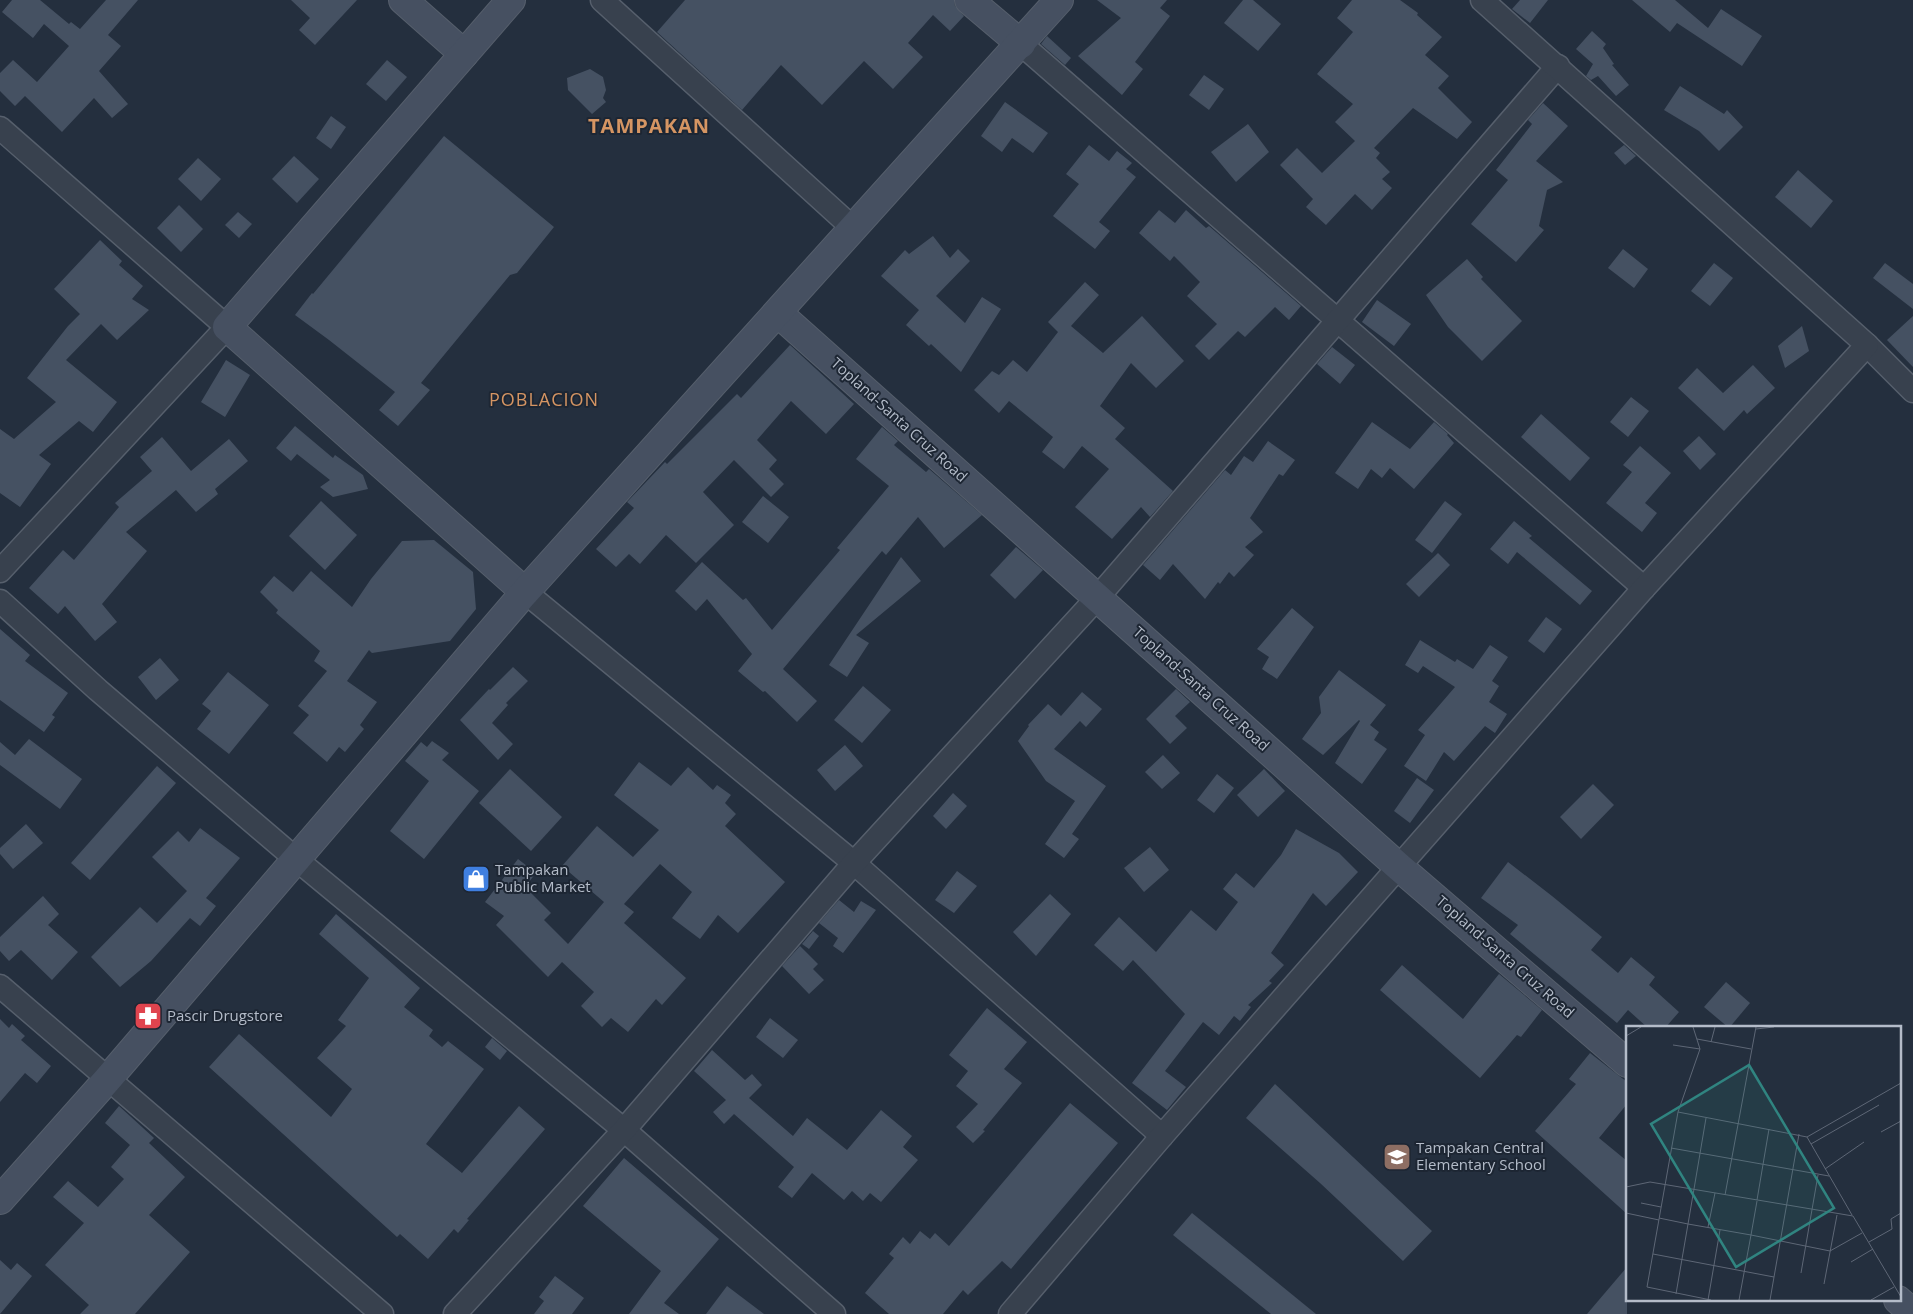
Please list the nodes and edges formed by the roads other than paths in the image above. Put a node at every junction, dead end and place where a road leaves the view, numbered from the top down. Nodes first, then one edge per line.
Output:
1 (403, 0) edge
2 (511, 0) edge
3 (602, 0) edge
4 (969, 0) edge
5 (1059, 0) edge
6 (1482, 0) edge
7 (1021, 44) junction
8 (464, 54) junction
9 (1558, 66) junction
10 (0, 128) edge
11 (854, 229) junction
12 (778, 313) junction
13 (1338, 319) junction
14 (227, 327) junction
15 (1866, 345) junction
16 (1913, 391) edge
17 (0, 571) edge
18 (1644, 588) junction
19 (525, 592) junction
20 (1098, 597) junction
21 (0, 601) edge
22 (297, 860) junction
23 (854, 863) junction
24 (1399, 867) junction
25 (0, 986) edge
26 (1626, 1062) edge
27 (107, 1080) junction
28 (624, 1130) junction
29 (1162, 1136) junction
30 (0, 1200) edge
31 (1900, 1302) edge
32 (1913, 1313) edge
33 (382, 1314) edge
34 (455, 1314) edge
35 (834, 1314) edge
36 (1010, 1314) edge

1 - 8 main road
2 - 8 main road
3 - 11 street
4 - 7 main road
5 - 7 main road
6 - 9 street
7 - 11 main road
7 - 13 street
8 - 14 main road
9 - 13 street
9 - 15 street
10 - 14 street
11 - 12 main road
12 - 19 main road
12 - 20 main road, Topland-Santa Cruz Road
13 - 18 street
13 - 20 street
14 - 17 street
14 - 19 main road
15 - 16 street
15 - 18 street
18 - 24 street
19 - 22 main road
19 - 23 street
20 - 23 street
20 - 24 main road, Topland-Santa Cruz Road
21 - 22 street
22 - 27 main road
22 - 28 street
23 - 28 street
23 - 29 street
24 - 26 main road, Topland-Santa Cruz Road
24 - 29 street
25 - 27 street
27 - 30 main road
27 - 33 street
28 - 34 street
28 - 35 street
29 - 36 street
31 - 32 main road

